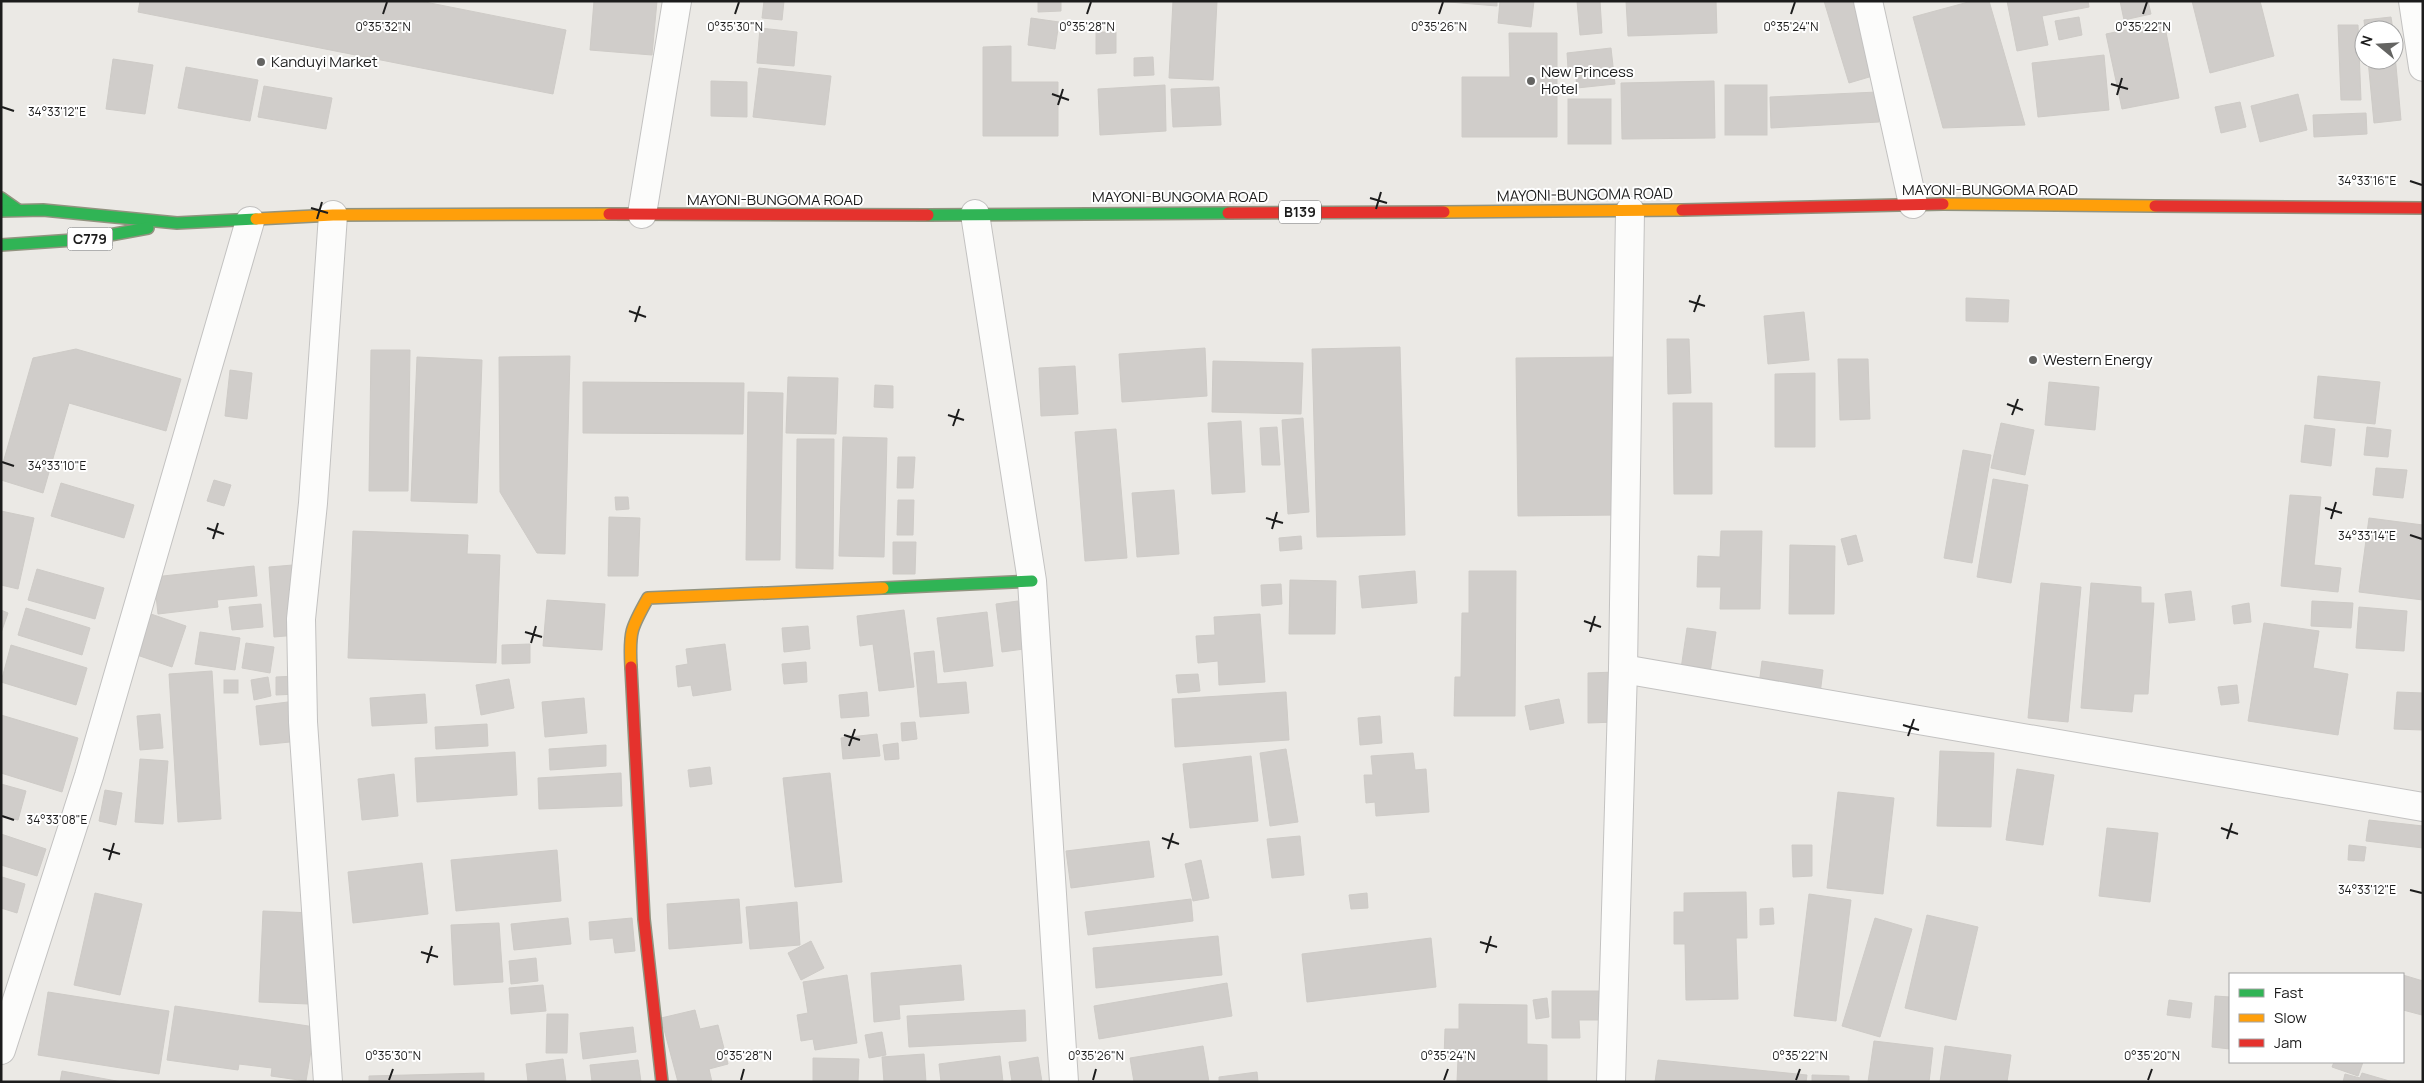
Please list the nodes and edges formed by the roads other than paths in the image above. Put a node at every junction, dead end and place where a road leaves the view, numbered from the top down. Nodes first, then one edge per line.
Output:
1 (677, 1) edge
2 (1868, 1) edge
3 (2413, 1) edge
4 (2423, 67) edge
5 (1, 198) edge
6 (1914, 204) junction
7 (2423, 208) edge
8 (18, 210) junction
9 (1630, 210) junction
10 (1, 211) edge
11 (642, 214) junction
12 (975, 214) junction
13 (333, 215) junction
14 (250, 220) junction
15 (177, 223) junction
16 (1, 244) edge
17 (1032, 581) junction
18 (1623, 669) junction
19 (2423, 807) edge
20 (1, 1050) edge
21 (328, 1082) edge
22 (662, 1082) edge
23 (1064, 1082) edge
24 (1611, 1082) edge

1 - 11 street
2 - 6 street
3 - 4 street
5 - 8 main road
6 - 7 main road, MAYONI-BUNGOMA ROAD / B139
6 - 9 main road, MAYONI-BUNGOMA ROAD / B139
8 - 10 main road, C779
8 - 15 main road, C779
9 - 12 main road, MAYONI-BUNGOMA ROAD / B139
9 - 18 street
11 - 12 main road, MAYONI-BUNGOMA ROAD / B139
11 - 13 main road, MAYONI-BUNGOMA ROAD / B139
12 - 17 street
13 - 14 main road, MAYONI-BUNGOMA ROAD / B139
13 - 21 street
14 - 15 main road, MAYONI-BUNGOMA ROAD / B139
14 - 20 street
15 - 16 main road, C779
17 - 22 main road
17 - 23 street
18 - 19 street
18 - 24 street

